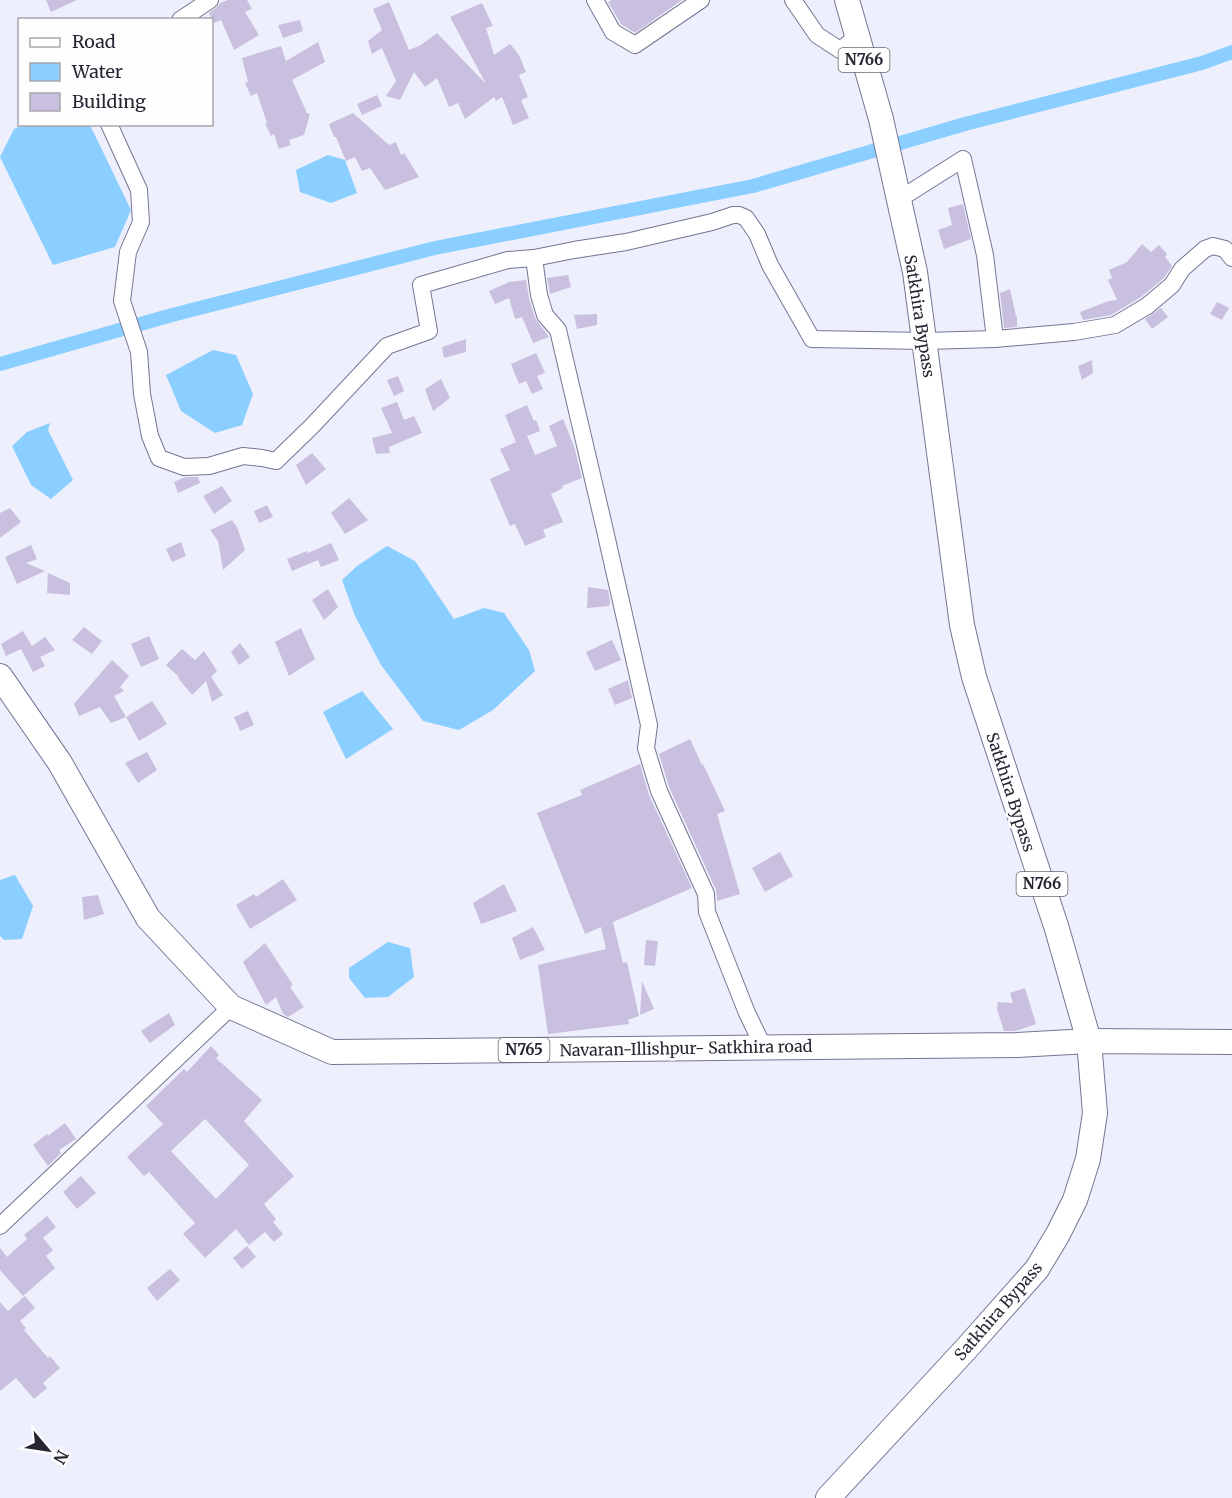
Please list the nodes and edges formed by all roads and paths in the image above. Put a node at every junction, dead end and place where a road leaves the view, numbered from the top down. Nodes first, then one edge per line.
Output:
1 (210, 0) edge
2 (595, 0) edge
3 (701, 0) edge
4 (793, 0) edge
5 (847, 0) edge
6 (183, 18) edge
7 (858, 36) junction
8 (110, 126) edge
9 (897, 193) junction
10 (534, 258) junction
11 (1232, 258) edge
12 (995, 339) junction
13 (925, 341) junction
14 (0, 676) edge
15 (231, 1007) junction
16 (1089, 1041) junction
17 (1232, 1042) edge
18 (764, 1047) junction
19 (0, 1226) edge
20 (828, 1498) edge

1 - 6 street
2 - 3 street
4 - 7 street
5 - 7 highway, Satkhira Bypass / N766
7 - 9 highway, Satkhira Bypass / N766
8 - 10 street
9 - 12 street
9 - 13 highway, Satkhira Bypass / N766
10 - 13 street
10 - 18 street
11 - 12 street
12 - 13 street
13 - 16 highway, Satkhira Bypass / N766
14 - 15 highway, Navaran-Illishpur- Satkhira road / N765
15 - 18 highway, Navaran-Illishpur- Satkhira road / N765
15 - 19 street
16 - 17 highway, Navaran-Illishpur- Satkhira road / N765
16 - 18 highway, Navaran-Illishpur- Satkhira road / N765
16 - 20 highway, Satkhira Bypass / N766

